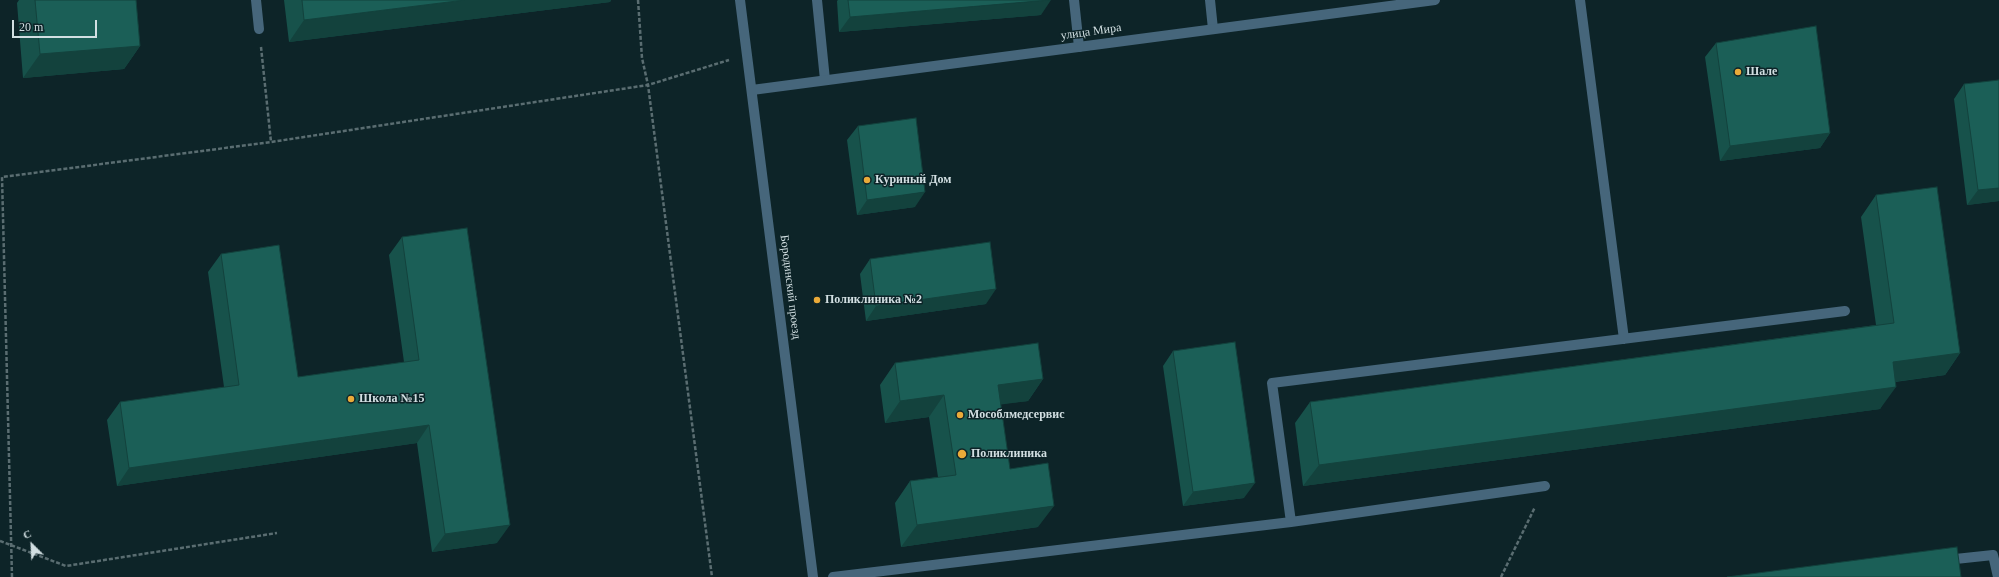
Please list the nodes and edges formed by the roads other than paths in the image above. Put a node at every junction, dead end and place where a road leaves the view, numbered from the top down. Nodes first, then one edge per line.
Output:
1 (256, 0) edge
2 (740, 0) edge
3 (816, 0) edge
4 (1074, 0) edge
5 (1210, 0) edge
6 (1435, 0) edge
7 (1580, 0) edge
8 (1406, 2) edge
9 (258, 29) road end
10 (1213, 29) junction
11 (1079, 47) junction
12 (825, 80) junction
13 (752, 90) junction
14 (1845, 311) dead end
15 (1624, 339) junction
16 (1545, 486) road end
17 (1291, 522) junction
18 (1932, 562) edge
19 (813, 577) edge
20 (833, 577) edge
21 (1998, 577) edge

1 - 9 street
2 - 13 street, Бородинский проезд
3 - 12 street
4 - 11 street
5 - 10 street
6 - 8 street, улица Мира
7 - 15 street
8 - 10 street, улица Мира
10 - 11 street, улица Мира
11 - 12 street, улица Мира
12 - 13 street, улица Мира
13 - 19 street, Бородинский проезд
14 - 15 street
15 - 17 street
16 - 17 street
17 - 20 street
18 - 21 street

